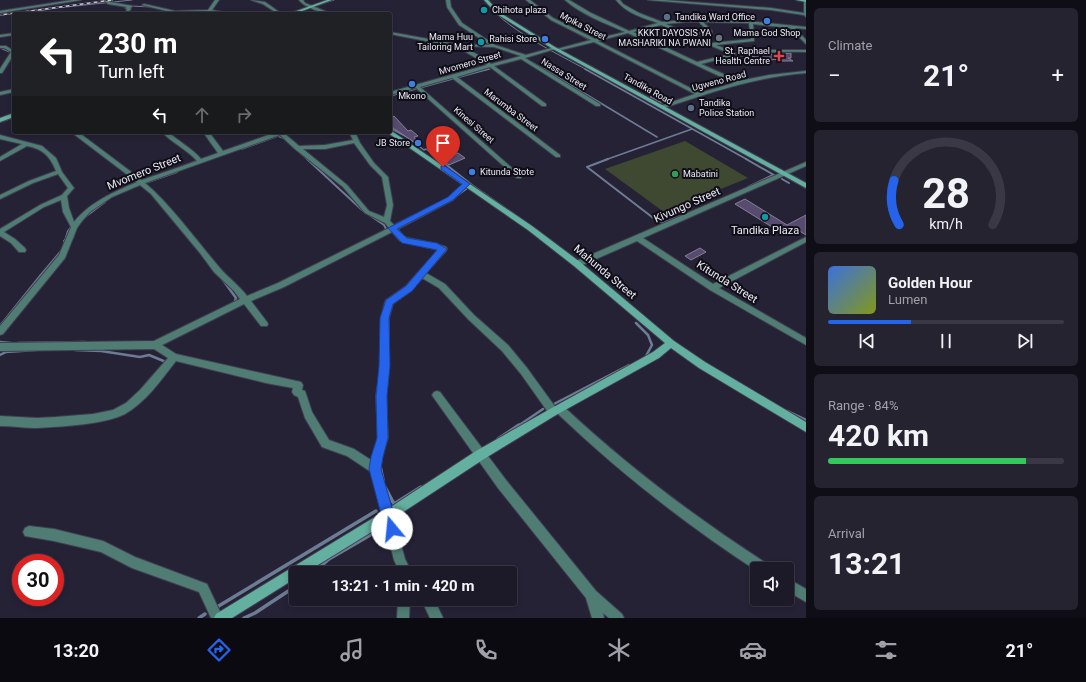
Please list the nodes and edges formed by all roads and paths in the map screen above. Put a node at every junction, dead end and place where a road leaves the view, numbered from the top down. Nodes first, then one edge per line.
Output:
1 (79, 0) edge
2 (106, 0) edge
3 (217, 0) edge
4 (253, 0) edge
5 (301, 0) edge
6 (330, 0) edge
7 (448, 0) edge
8 (486, 0) edge
9 (528, 0) edge
10 (567, 0) edge
11 (618, 0) edge
12 (650, 0) edge
13 (798, 0) edge
14 (806, 1) edge
15 (144, 5) dead end
16 (311, 6) junction
17 (0, 12) edge
18 (127, 12) edge
19 (176, 12) edge
20 (210, 12) edge
21 (216, 12) edge
22 (225, 12) edge
23 (277, 12) edge
24 (295, 12) edge
25 (320, 12) edge
26 (806, 15) edge
27 (700, 21) junction
28 (750, 22) junction
29 (664, 23) junction
30 (791, 26) junction
31 (806, 28) edge
32 (630, 32) junction
33 (392, 33) edge
34 (685, 33) junction
35 (12, 34) edge
36 (0, 36) edge
37 (594, 41) junction
38 (806, 43) edge
39 (711, 44) junction
40 (454, 45) junction
41 (494, 46) junction
42 (0, 47) edge
43 (556, 49) junction
44 (12, 51) edge
45 (806, 51) edge
46 (735, 54) junction
47 (12, 55) edge
48 (523, 56) junction
49 (698, 63) junction
50 (491, 66) junction
51 (0, 72) edge
52 (806, 72) edge
53 (454, 77) junction
54 (740, 83) junction
55 (417, 87) junction
56 (12, 91) edge
57 (392, 93) edge
58 (0, 94) edge
59 (699, 94) junction
60 (544, 105) dead end
61 (598, 105) dead end
62 (662, 107) junction
63 (12, 116) edge
64 (0, 120) edge
65 (392, 133) edge
66 (77, 134) edge
67 (167, 134) edge
68 (207, 134) edge
69 (277, 134) edge
70 (284, 134) edge
71 (353, 134) edge
72 (0, 138) edge
73 (356, 141) junction
74 (26, 144) junction
75 (297, 148) junction
76 (222, 154) junction
77 (558, 156) dead end
78 (0, 159) edge
79 (200, 161) junction
80 (804, 166) edge
81 (59, 172) junction
82 (784, 174) junction
83 (519, 177) dead end
84 (141, 182) junction
85 (466, 184) junction
86 (806, 186) edge
87 (64, 196) junction
88 (0, 197) edge
89 (387, 221) junction
90 (74, 227) junction
91 (392, 228) junction
92 (0, 233) edge
93 (638, 238) junction
94 (806, 239) edge
95 (22, 250) dead end
96 (577, 264) junction
97 (420, 274) junction
98 (713, 288) junction
99 (246, 300) junction
100 (264, 324) dead end
101 (0, 332) edge
102 (806, 342) edge
103 (671, 343) junction
104 (155, 345) junction
105 (0, 347) edge
106 (174, 357) junction
107 (437, 395) dead end
108 (556, 410) junction
109 (0, 421) edge
110 (806, 427) edge
111 (480, 455) junction
112 (375, 469) junction
113 (387, 516) junction
114 (29, 532) dead end
115 (754, 562) edge
116 (403, 566) edge
117 (794, 588) edge
118 (592, 595) junction
119 (806, 596) edge
120 (404, 606) edge
121 (431, 606) edge
122 (217, 618) edge
123 (220, 618) edge
124 (403, 618) edge
125 (437, 618) edge
126 (598, 618) edge
127 (618, 618) edge

1 - 17 street
2 - 18 street
3 - 20 street
4 - 23 street
5 - 16 street
6 - 16 street
7 - 41 street
8 - 43 street, Tandika Road
9 - 37 street, Mpika Street
10 - 32 street
11 - 29 street
12 - 26 street
13 - 14 street
14 - 26 street
15 - 19 street
16 - 24 street
16 - 25 street
21 - 22 street
27 - 28 street, Mvomero Street
27 - 29 street, Mvomero Street
27 - 34 street
28 - 30 street, Mvomero Street
28 - 39 street
29 - 32 street, Mvomero Street
29 - 34 street
30 - 31 street, Mvomero Street
30 - 38 street
32 - 37 street, Mvomero Street
32 - 49 street
33 - 40 street
34 - 39 street
35 - 36 street
37 - 43 street, Mvomero Street
37 - 59 street, Mpika Street
39 - 46 street
40 - 41 street, Nassa Street
40 - 50 street
41 - 48 street, Nassa Street
42 - 44 street
43 - 48 street, Mvomero Street
43 - 62 street, Tandika Road
45 - 46 street
46 - 49 street
47 - 51 street
48 - 50 street, Mvomero Street
48 - 61 street, Nassa Street
49 - 54 street
50 - 53 street, Mvomero Street
50 - 60 street
52 - 54 street, Ugweno Road
53 - 55 street, Mvomero Street
53 - 77 street, Marumba Street
54 - 59 street, Ugweno Road
55 - 57 street, Mvomero Street
55 - 83 street, Kinesi Street
56 - 58 street
59 - 62 street, Ugweno Road
62 - 82 street, Tandika Road
63 - 64 street
65 - 85 street, Mahunda Street
66 - 84 street
67 - 79 street
68 - 76 street
69 - 76 street, Mvomero Street
70 - 75 street
71 - 73 street
72 - 74 street
73 - 75 street
73 - 89 street
74 - 78 street
74 - 81 street
75 - 89 street
76 - 79 street, Mvomero Street
79 - 84 street, Mvomero Street
80 - 82 street, Kivungo Street
81 - 87 street
81 - 88 street
82 - 86 street, Tandika Road
82 - 93 street, Kivungo Street
84 - 90 street, Mvomero Street
84 - 99 street
85 - 91 street
85 - 96 street, Mahunda Street
87 - 90 street
87 - 92 street
89 - 91 street
90 - 101 street, Mvomero Street
91 - 97 street
91 - 99 street
92 - 95 street
93 - 96 street, Kivungo Street
93 - 98 street, Kitunda Street
94 - 98 street
96 - 103 street, Mahunda Street
97 - 108 street
97 - 112 street
98 - 102 street, Kitunda Street
99 - 100 street
99 - 104 street
103 - 108 street
103 - 110 street, Mahunda Street
104 - 105 street
104 - 106 street
106 - 109 street
106 - 112 street
107 - 111 street
108 - 111 street
108 - 115 street
111 - 113 street
111 - 118 street
112 - 113 street
113 - 116 street
113 - 123 street
114 - 122 street
117 - 119 street
118 - 126 street
118 - 127 street
120 - 124 street
121 - 125 street

